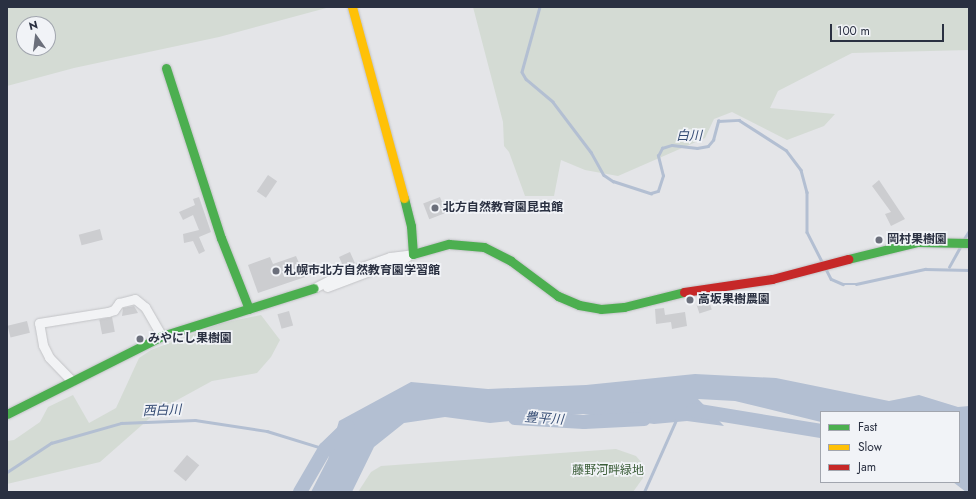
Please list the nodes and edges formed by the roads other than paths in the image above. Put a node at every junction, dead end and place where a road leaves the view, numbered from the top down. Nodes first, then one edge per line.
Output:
1 (352, 7) edge
2 (166, 68) dead end
3 (969, 243) edge
4 (414, 254) junction
5 (249, 309) junction
6 (162, 336) junction
7 (72, 381) junction
8 (7, 414) edge

1 - 4 street
2 - 5 street
3 - 4 street
4 - 5 street
5 - 6 street
6 - 7 street
6 - 7 street
7 - 8 street

